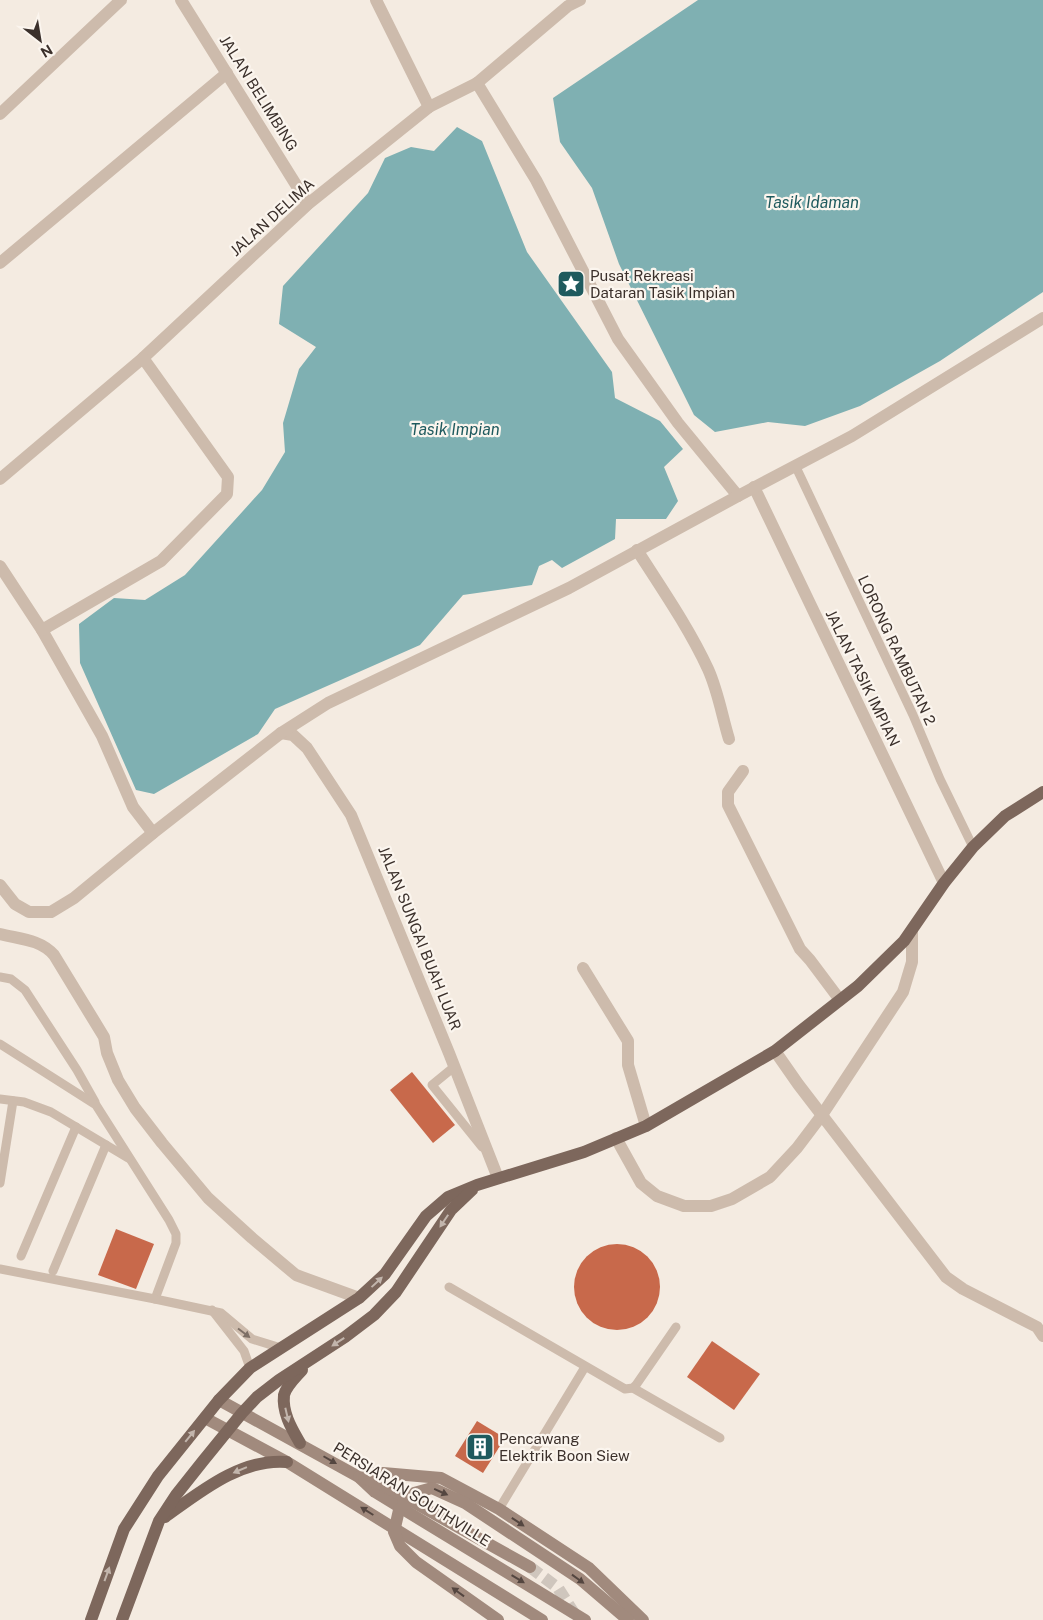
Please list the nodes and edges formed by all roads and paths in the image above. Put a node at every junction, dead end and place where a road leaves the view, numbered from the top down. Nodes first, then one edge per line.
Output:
1 (121, 0) edge
2 (181, 0) edge
3 (376, 0) edge
4 (580, 0) edge
5 (566, 3) edge
6 (227, 73) junction
7 (477, 83) junction
8 (429, 107) junction
9 (0, 114) edge
10 (308, 204) junction
11 (0, 263) edge
12 (1043, 318) edge
13 (143, 358) junction
14 (796, 466) junction
15 (0, 479) edge
16 (754, 487) junction
17 (738, 496) junction
18 (637, 550) junction
19 (0, 566) edge
20 (42, 630) junction
21 (280, 733) junction
22 (728, 740) dead end
23 (743, 771) dead end
24 (1043, 792) edge
25 (153, 833) junction
26 (972, 847) junction
27 (944, 883) junction
28 (0, 886) edge
29 (912, 931) junction
30 (0, 934) edge
31 (583, 968) dead end
32 (0, 977) edge
33 (840, 1000) junction
34 (0, 1044) edge
35 (775, 1051) junction
36 (454, 1067) junction
37 (0, 1099) edge
38 (14, 1101) junction
39 (96, 1105) junction
40 (822, 1115) junction
41 (646, 1126) junction
42 (76, 1127) junction
43 (616, 1138) junction
44 (106, 1145) junction
45 (489, 1155) junction
46 (131, 1160) junction
47 (498, 1178) junction
48 (0, 1183) edge
49 (477, 1185) junction
50 (21, 1256) dead end
51 (0, 1269) edge
52 (53, 1271) dead end
53 (449, 1287) dead end
54 (360, 1298) junction
55 (155, 1299) junction
56 (212, 1310) junction
57 (676, 1327) dead end
58 (1043, 1336) edge
59 (281, 1348) junction
60 (312, 1359) junction
61 (585, 1367) junction
62 (250, 1368) junction
63 (633, 1388) junction
64 (219, 1400) junction
65 (242, 1413) junction
66 (205, 1418) junction
67 (228, 1431) junction
68 (720, 1438) dead end
69 (300, 1443) junction
70 (287, 1462) junction
71 (359, 1477) junction
72 (499, 1509) junction
73 (159, 1521) junction
74 (530, 1567) tunnel mouth
75 (91, 1620) edge
76 (122, 1620) edge
77 (498, 1620) edge
78 (542, 1620) edge
79 (585, 1620) edge
80 (628, 1620) edge
81 (643, 1620) edge

1 - 9 street
2 - 6 street, JALAN BELIMBING
3 - 8 street
4 - 5 street, JALAN DELIMA
5 - 7 street, JALAN DELIMA
6 - 10 street, JALAN BELIMBING
6 - 11 street
7 - 8 street, JALAN DELIMA
7 - 17 street
8 - 10 street, JALAN DELIMA
10 - 13 street, JALAN DELIMA
12 - 14 street
13 - 15 street, JALAN DELIMA
13 - 20 street
14 - 16 street
14 - 26 lane, LORONG RAMBUTAN 2
16 - 17 street
16 - 27 street, JALAN TASIK IMPIAN
17 - 18 street
18 - 21 street
18 - 22 street
19 - 20 street
20 - 25 street
21 - 25 street
21 - 36 street, JALAN SUNGAI BUAH LUAR
23 - 33 street
24 - 26 main road
25 - 28 street
26 - 27 main road
27 - 29 main road
29 - 33 main road
29 - 40 street
30 - 54 street
31 - 41 street
32 - 39 lane
33 - 35 main road
34 - 39 lane
35 - 40 street
35 - 41 main road
36 - 45 street, JALAN SUNGAI BUAH LUAR
36 - 45 lane
37 - 38 lane
38 - 42 lane
38 - 48 lane
39 - 46 lane
40 - 43 street
40 - 58 street
41 - 43 main road
42 - 44 lane
42 - 50 lane
43 - 47 main road
44 - 46 lane
44 - 52 lane
45 - 47 street, JALAN SUNGAI BUAH LUAR
46 - 55 lane
47 - 49 main road
54 -> 49 main road
49 -> 60 main road
51 - 55 lane
53 - 61 lane
54 - 59 main road
55 - 56 lane
56 -> 59 lane
56 - 62 lane
57 - 63 lane
59 - 62 main road
60 - 65 main road
60 -> 69 main road
61 - 63 lane
61 - 72 lane
62 - 64 main road
63 - 68 lane
64 - 65 main road, PERSIARAN SOUTHVILLE
64 - 66 main road
65 - 67 main road
65 - 69 main road, PERSIARAN SOUTHVILLE
66 - 67 main road
75 -> 66 main road
67 - 70 main road
67 - 73 main road
69 -> 71 main road, PERSIARAN SOUTHVILLE
70 -> 73 main road
78 -> 70 main road
71 - 72 main road
71 - 74 main road
71 -> 79 main road, PERSIARAN SOUTHVILLE
72 -> 81 main road
73 - 76 main road
77 -> 80 main road, bridge

